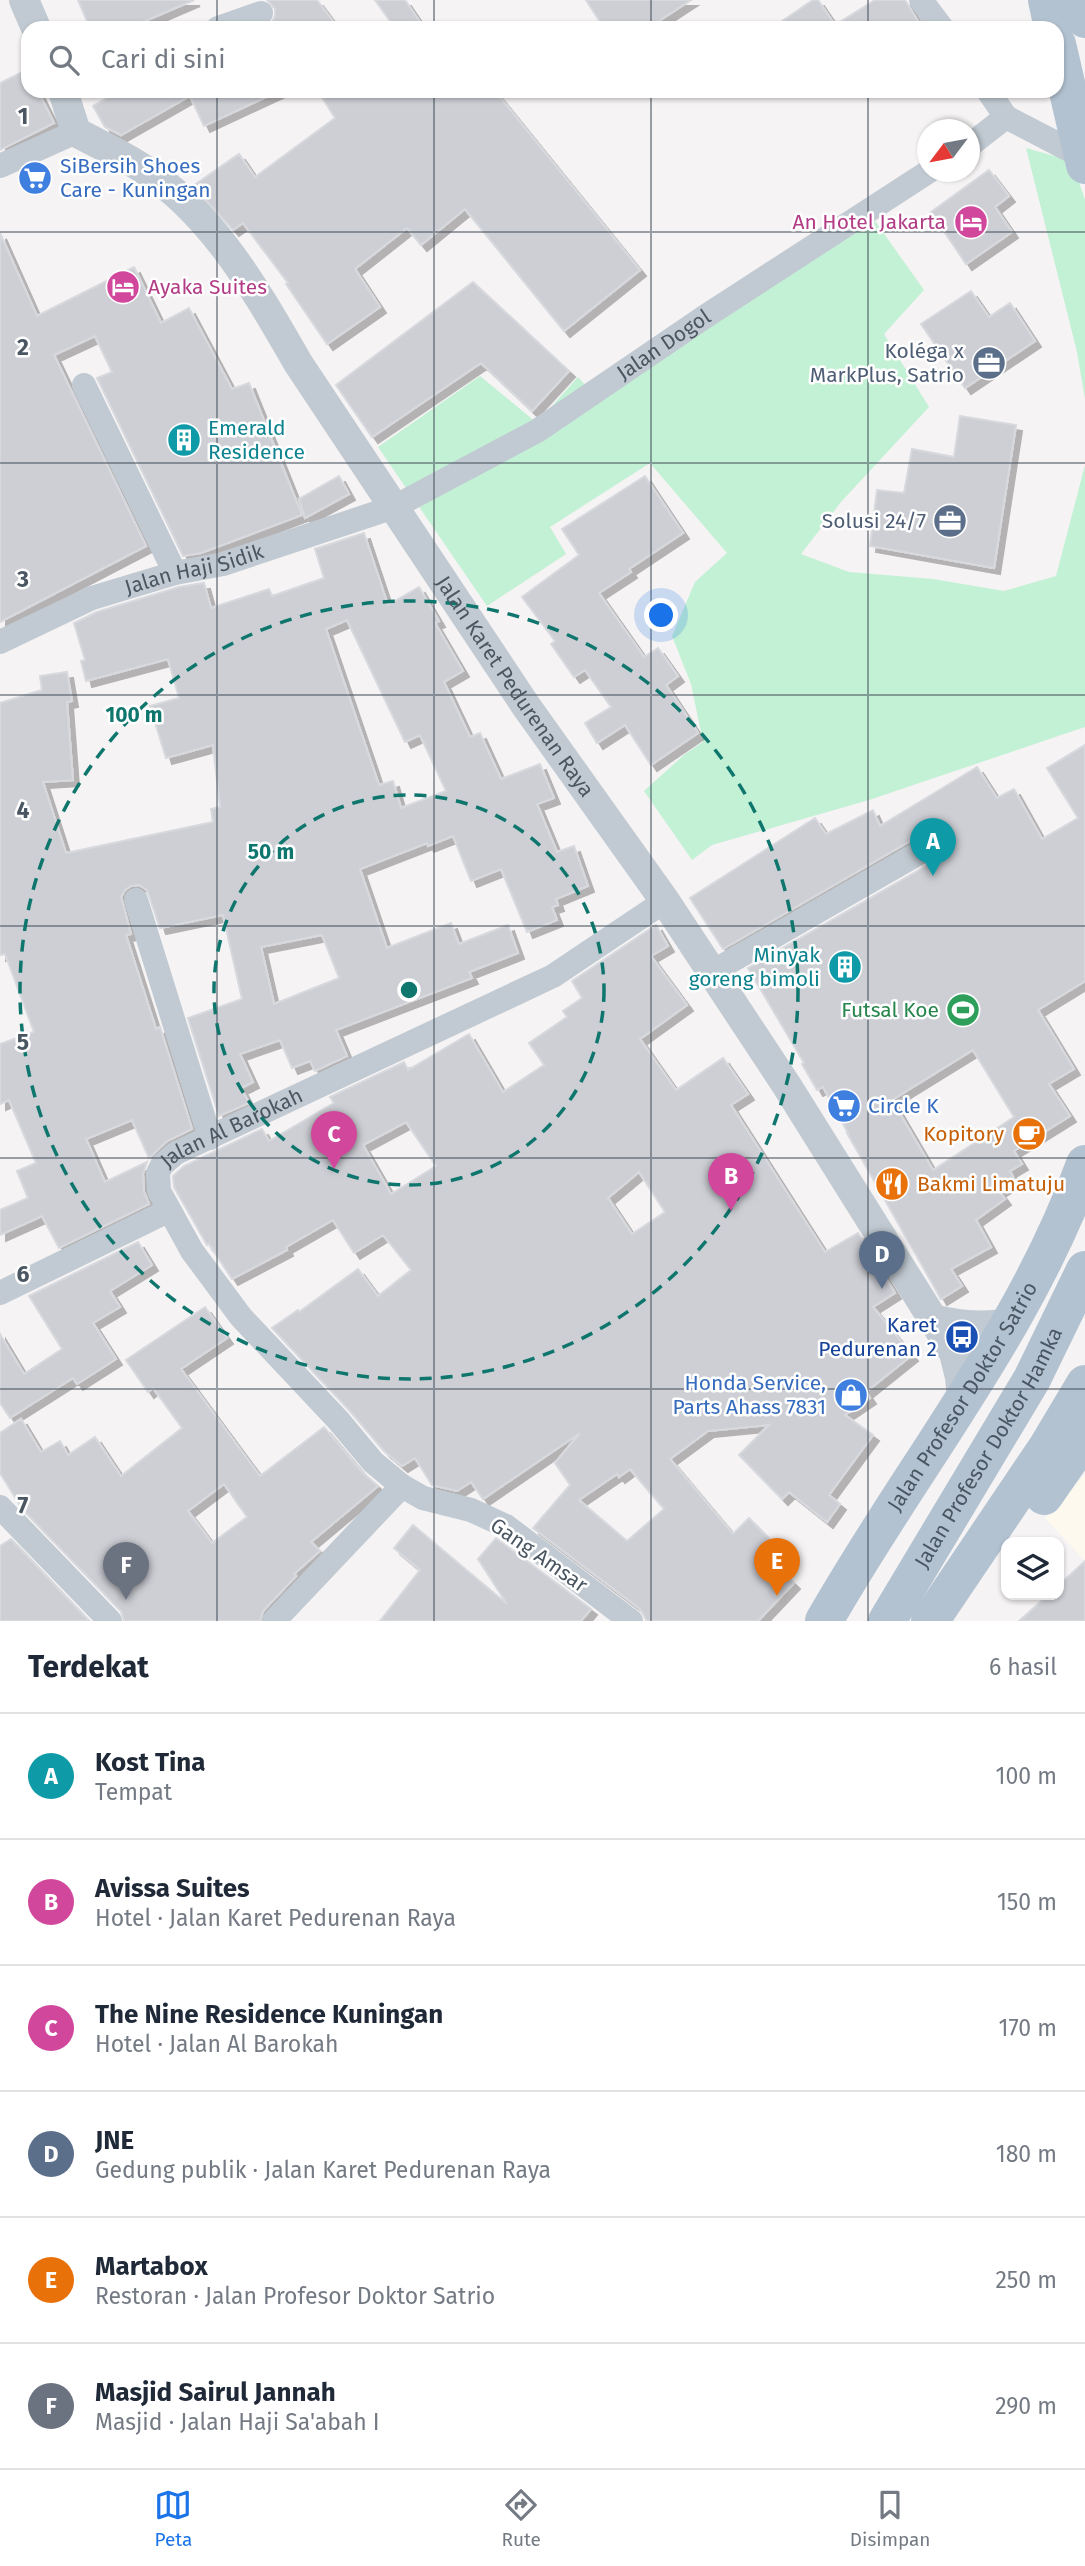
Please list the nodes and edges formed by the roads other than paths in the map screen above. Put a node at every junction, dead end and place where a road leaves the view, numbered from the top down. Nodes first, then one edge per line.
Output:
1 (24, 0) edge
2 (921, 0) edge
3 (1047, 0) edge
4 (1080, 0) edge
5 (261, 13) dead end
6 (1085, 19) edge
7 (34, 21) edge
8 (238, 21) edge
9 (937, 21) edge
10 (1052, 21) edge
11 (1064, 74) edge
12 (65, 98) edge
13 (993, 98) edge
14 (1006, 117) junction
15 (76, 132) junction
16 (980, 137) edge
17 (1084, 161) edge
18 (0, 166) edge
19 (917, 179) edge
20 (85, 385) dead end
21 (394, 507) junction
22 (175, 573) junction
23 (0, 642) edge
24 (919, 853) dead end
25 (136, 900) dead end
26 (665, 901) junction
27 (712, 972) junction
28 (210, 1138) junction
29 (1085, 1164) edge
30 (168, 1211) junction
31 (1085, 1270) edge
32 (0, 1293) edge
33 (932, 1319) junction
34 (1012, 1322) junction
35 (1085, 1384) edge
36 (962, 1400) junction
37 (1085, 1437) edge
38 (402, 1486) junction
39 (0, 1507) edge
40 (1015, 1537) edge
41 (1001, 1557) edge
42 (110, 1621) edge
43 (274, 1621) edge
44 (631, 1621) edge
45 (824, 1621) edge
46 (887, 1621) edge
47 (930, 1621) edge
48 (957, 1621) edge

1 - 7 street
2 - 9 street
3 - 10 main road
4 - 6 main road
5 - 8 street
11 - 17 main road
12 - 15 street
13 - 14 street
14 - 16 street
14 - 17 street
15 - 18 street
15 - 21 street, Jalan Karet Pedurenan Raya
19 - 21 street, Jalan Dogol
20 - 22 street
21 - 22 street, Jalan Haji Sidik
21 - 26 street, Jalan Karet Pedurenan Raya
22 - 23 street, Jalan Haji Sidik
24 - 27 street
25 - 28 street
26 - 27 street, Jalan Karet Pedurenan Raya
26 - 28 street, Jalan Al Barokah
27 - 33 street, Jalan Karet Pedurenan Raya
28 - 30 street, Jalan Al Barokah
29 - 34 main road, Jalan Profesor Doktor Satrio
30 - 32 street
30 - 38 street, Jalan Al Barokah
31 - 46 main road, Jalan Profesor Doktor Hamka
33 - 34 street
33 - 36 street, Jalan Karet Pedurenan Raya
34 - 36 main road, Jalan Profesor Doktor Satrio
35 - 47 main road, Jalan Profesor Doktor Hamka
36 - 45 main road, Jalan Profesor Doktor Satrio
37 - 40 main road
38 - 43 street
38 - 44 street, Gang Amsar
39 - 42 street
41 - 48 main road

